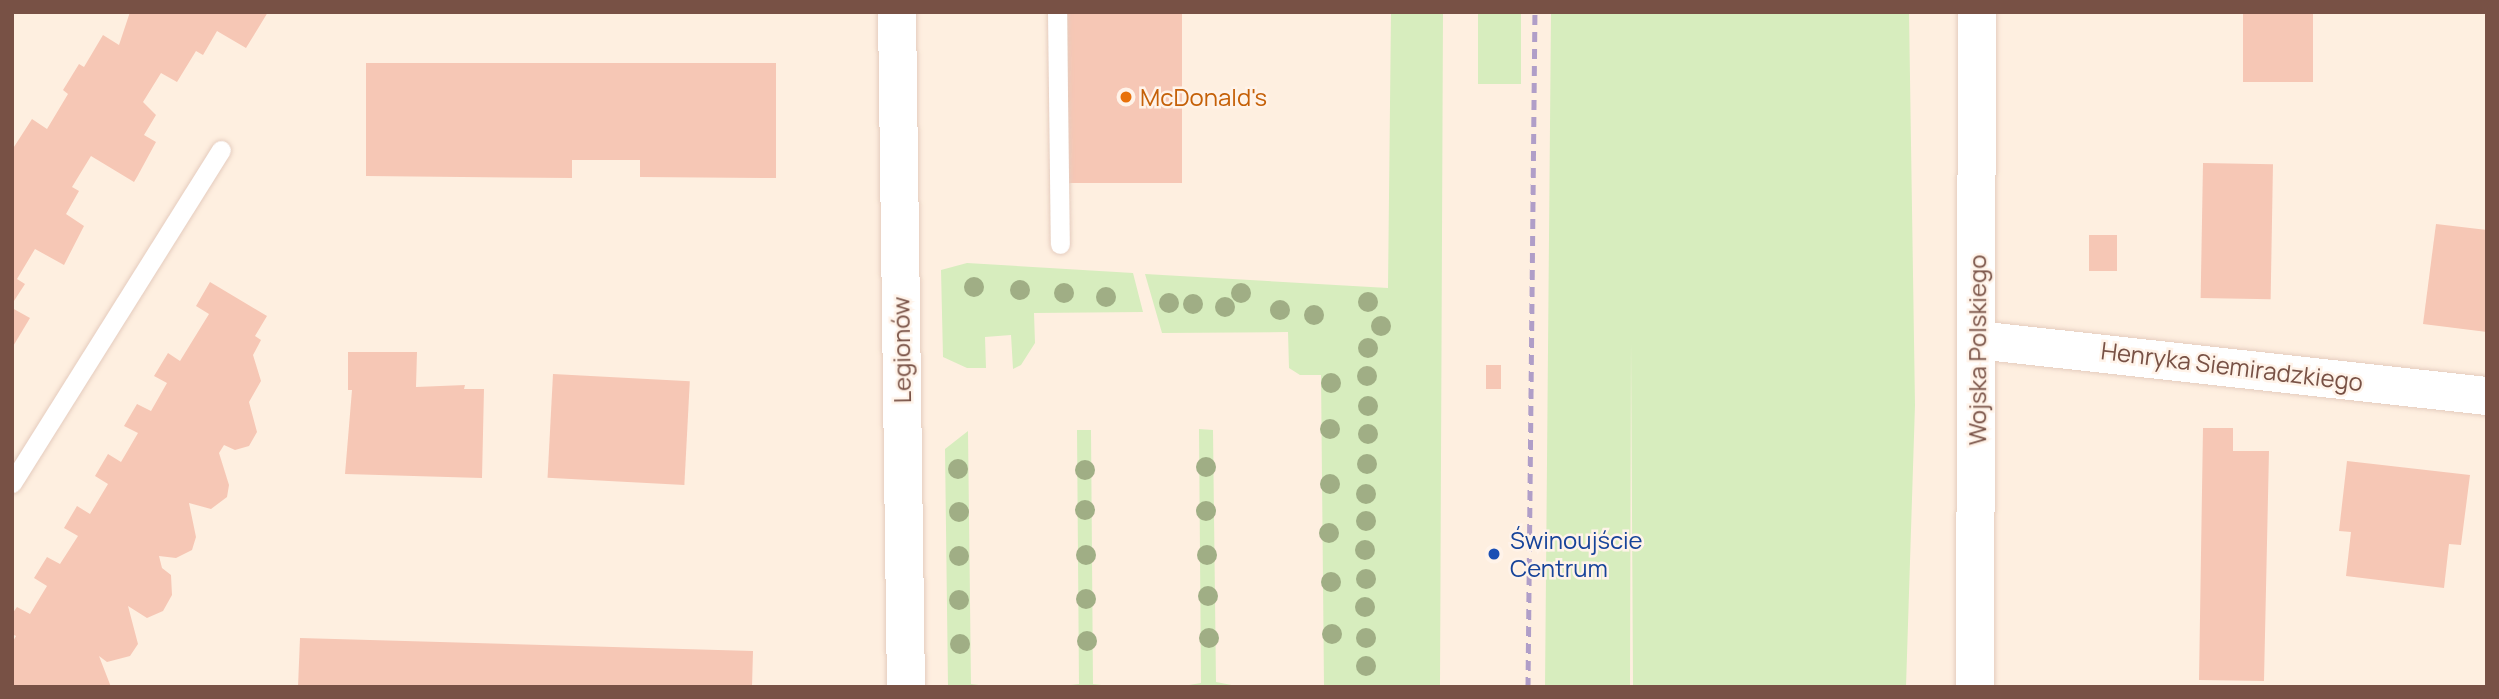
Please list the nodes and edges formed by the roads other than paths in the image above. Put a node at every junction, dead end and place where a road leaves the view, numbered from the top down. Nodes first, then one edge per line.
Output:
1 (897, 12) edge
2 (1056, 12) edge
3 (1977, 12) edge
4 (221, 150) dead end
5 (1060, 244) dead end
6 (1977, 340) junction
7 (2487, 396) edge
8 (12, 483) edge
9 (906, 687) edge
10 (1975, 687) edge

1 - 9 street, Legionów
2 - 5 lane
3 - 6 street, Wojska Polskiego
4 - 8 lane
6 - 7 street, Henryka Siemiradzkiego
6 - 10 street, Wojska Polskiego

